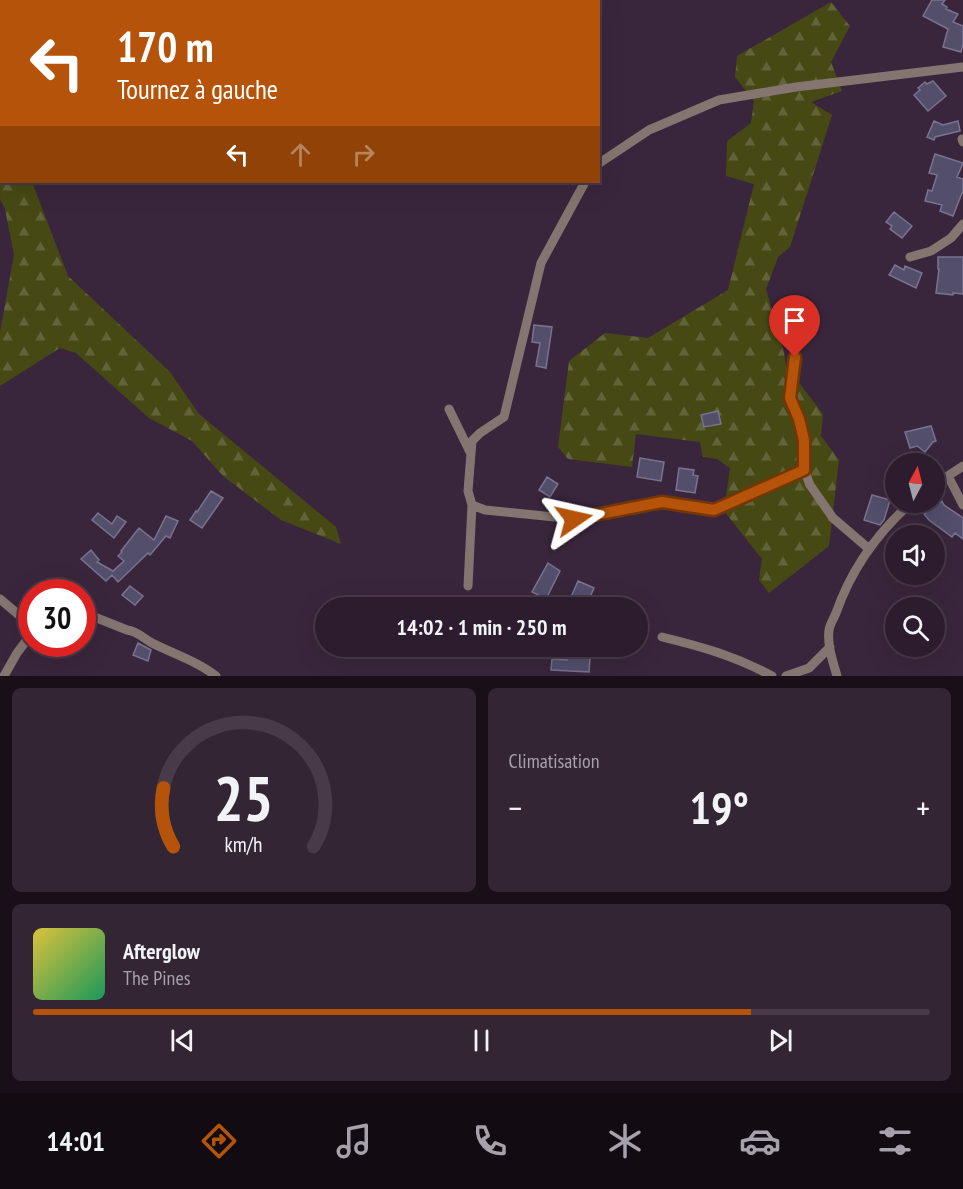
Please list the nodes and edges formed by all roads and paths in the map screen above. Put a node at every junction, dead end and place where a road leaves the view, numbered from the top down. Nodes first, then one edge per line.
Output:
1 (963, 67) edge
2 (600, 163) edge
3 (584, 183) edge
4 (963, 224) edge
5 (910, 257) dead end
6 (795, 357) dead end
7 (449, 408) dead end
8 (471, 454) junction
9 (963, 466) edge
10 (804, 470) junction
11 (948, 476) junction
12 (945, 478) edge
13 (472, 505) junction
14 (963, 505) edge
15 (899, 513) edge
16 (868, 548) junction
17 (468, 586) dead end
18 (0, 598) edge
19 (18, 614) edge
20 (96, 618) edge
21 (662, 637) dead end
22 (830, 647) junction
23 (18, 654) edge
24 (4, 676) edge
25 (216, 676) edge
26 (772, 676) edge
27 (786, 676) edge
28 (837, 676) edge

1 - 2 street
3 - 8 street
4 - 5 street
6 - 10 street
7 - 8 street
8 - 13 street
9 - 11 street
10 - 13 street
10 - 16 street
11 - 12 street
11 - 14 street
13 - 17 street
15 - 16 street
16 - 22 street
18 - 19 street
20 - 25 street
21 - 26 street
22 - 27 street
22 - 28 street
23 - 24 street

